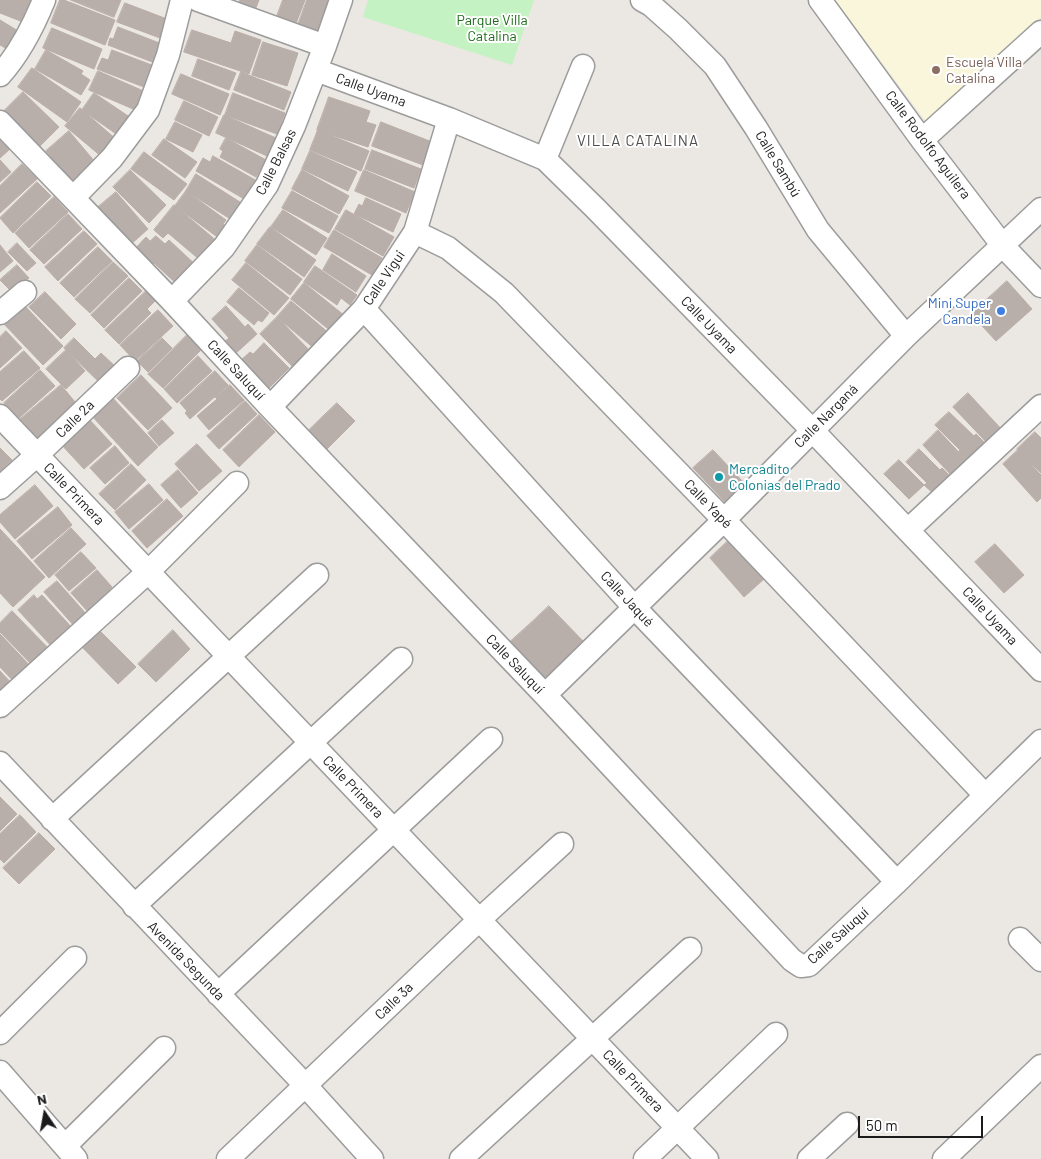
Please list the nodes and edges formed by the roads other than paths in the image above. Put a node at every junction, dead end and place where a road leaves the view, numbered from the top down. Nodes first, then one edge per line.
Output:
1 (44, 0) edge
2 (182, 0) edge
3 (198, 0) edge
4 (341, 0) edge
5 (642, 0) edge
6 (820, 0) edge
7 (1041, 32) edge
8 (325, 46) junction
9 (583, 66) dead end
10 (316, 70) junction
11 (0, 75) edge
12 (449, 118) junction
13 (0, 122) edge
14 (922, 140) junction
15 (545, 159) junction
16 (72, 198) junction
17 (1041, 209) edge
18 (415, 232) junction
19 (1003, 246) junction
20 (1041, 286) edge
21 (25, 292) dead end
22 (172, 301) junction
23 (364, 309) junction
24 (0, 313) edge
25 (906, 336) junction
26 (128, 368) dead end
27 (1041, 406) edge
28 (270, 407) junction
29 (0, 416) edge
30 (812, 430) junction
31 (37, 455) junction
32 (237, 483) dead end
33 (0, 488) edge
34 (724, 520) junction
35 (908, 530) junction
36 (148, 572) junction
37 (317, 575) dead end
38 (634, 607) junction
39 (228, 656) junction
40 (401, 659) dead end
41 (1041, 670) edge
42 (545, 695) junction
43 (0, 706) edge
44 (491, 739) dead end
45 (1041, 741) edge
46 (311, 742) junction
47 (0, 763) edge
48 (985, 795) junction
49 (52, 819) junction
50 (394, 830) junction
51 (562, 844) dead end
52 (897, 882) junction
53 (134, 906) junction
54 (479, 920) junction
55 (1020, 939) dead end
56 (690, 948) dead end
57 (75, 958) dead end
58 (1041, 960) edge
59 (218, 994) junction
60 (0, 1033) edge
61 (776, 1034) dead end
62 (592, 1038) junction
63 (164, 1048) dead end
64 (1041, 1066) edge
65 (0, 1072) edge
66 (305, 1085) junction
67 (847, 1124) dead end
68 (678, 1128) junction
69 (70, 1153) edge
70 (228, 1159) edge
71 (372, 1159) edge
72 (461, 1159) edge
73 (645, 1159) edge
74 (707, 1159) edge
75 (809, 1159) edge
76 (944, 1159) edge

1 - 11 street
2 - 16 street
3 - 8 street
4 - 8 street, Calle Balsas
5 - 25 street, Calle Sambú
6 - 14 street, Calle Rodolfo Aguilera
7 - 14 street
8 - 10 street, Calle Balsas
9 - 15 street
10 - 12 street, Calle Uyama
10 - 22 street, Calle Balsas
12 - 15 street, Calle Uyama
12 - 18 street, Calle Vigui
13 - 16 street, Calle Saluquí
14 - 19 street, Calle Rodolfo Aguilera
15 - 30 street, Calle Uyama
16 - 22 street, Calle Saluquí
17 - 19 street, Calle Narganá
18 - 23 street, Calle Vigui
18 - 34 street, Calle Yapé
19 - 20 street, Calle Rodolfo Aguilera
19 - 25 street, Calle Narganá
21 - 24 street
22 - 28 street, Calle Saluquí
23 - 28 street, Calle Vigui
23 - 38 street, Calle Jaqué
25 - 30 street, Calle Narganá
26 - 31 street, Calle 2a
27 - 35 street
28 - 42 street, Calle Saluquí
29 - 31 street, Calle Primera
30 - 34 street, Calle Narganá
30 - 35 street, Calle Uyama
31 - 33 street, Calle 2a
31 - 36 street, Calle Primera
32 - 36 street
34 - 38 street, Calle Narganá
34 - 48 street, Calle Yapé
35 - 41 street, Calle Uyama
36 - 39 street, Calle Primera
36 - 43 street
37 - 39 street
38 - 42 street, Calle Narganá
38 - 52 street, Calle Jaqué
39 - 46 street, Calle Primera
39 - 49 street
40 - 46 street
42 - 52 street, Calle Saluquí
44 - 50 street
45 - 48 street, Calle Saluquí
46 - 50 street, Calle Primera
46 - 53 street
47 - 49 street, Avenida Segunda
48 - 52 street, Calle Saluquí
49 - 53 street, Avenida Segunda
50 - 54 street, Calle Primera
50 - 59 street
51 - 54 street, Calle 3a
53 - 59 street, Avenida Segunda
54 - 62 street, Calle Primera
54 - 66 street, Calle 3a
55 - 58 street
56 - 62 street
57 - 60 street
59 - 66 street, Avenida Segunda
61 - 68 street
62 - 68 street, Calle Primera
62 - 72 street
63 - 69 street
64 - 76 street
65 - 69 street
66 - 70 street, Calle 3a
66 - 71 street, Avenida Segunda
67 - 75 street
68 - 73 street
68 - 74 street, Calle Primera

